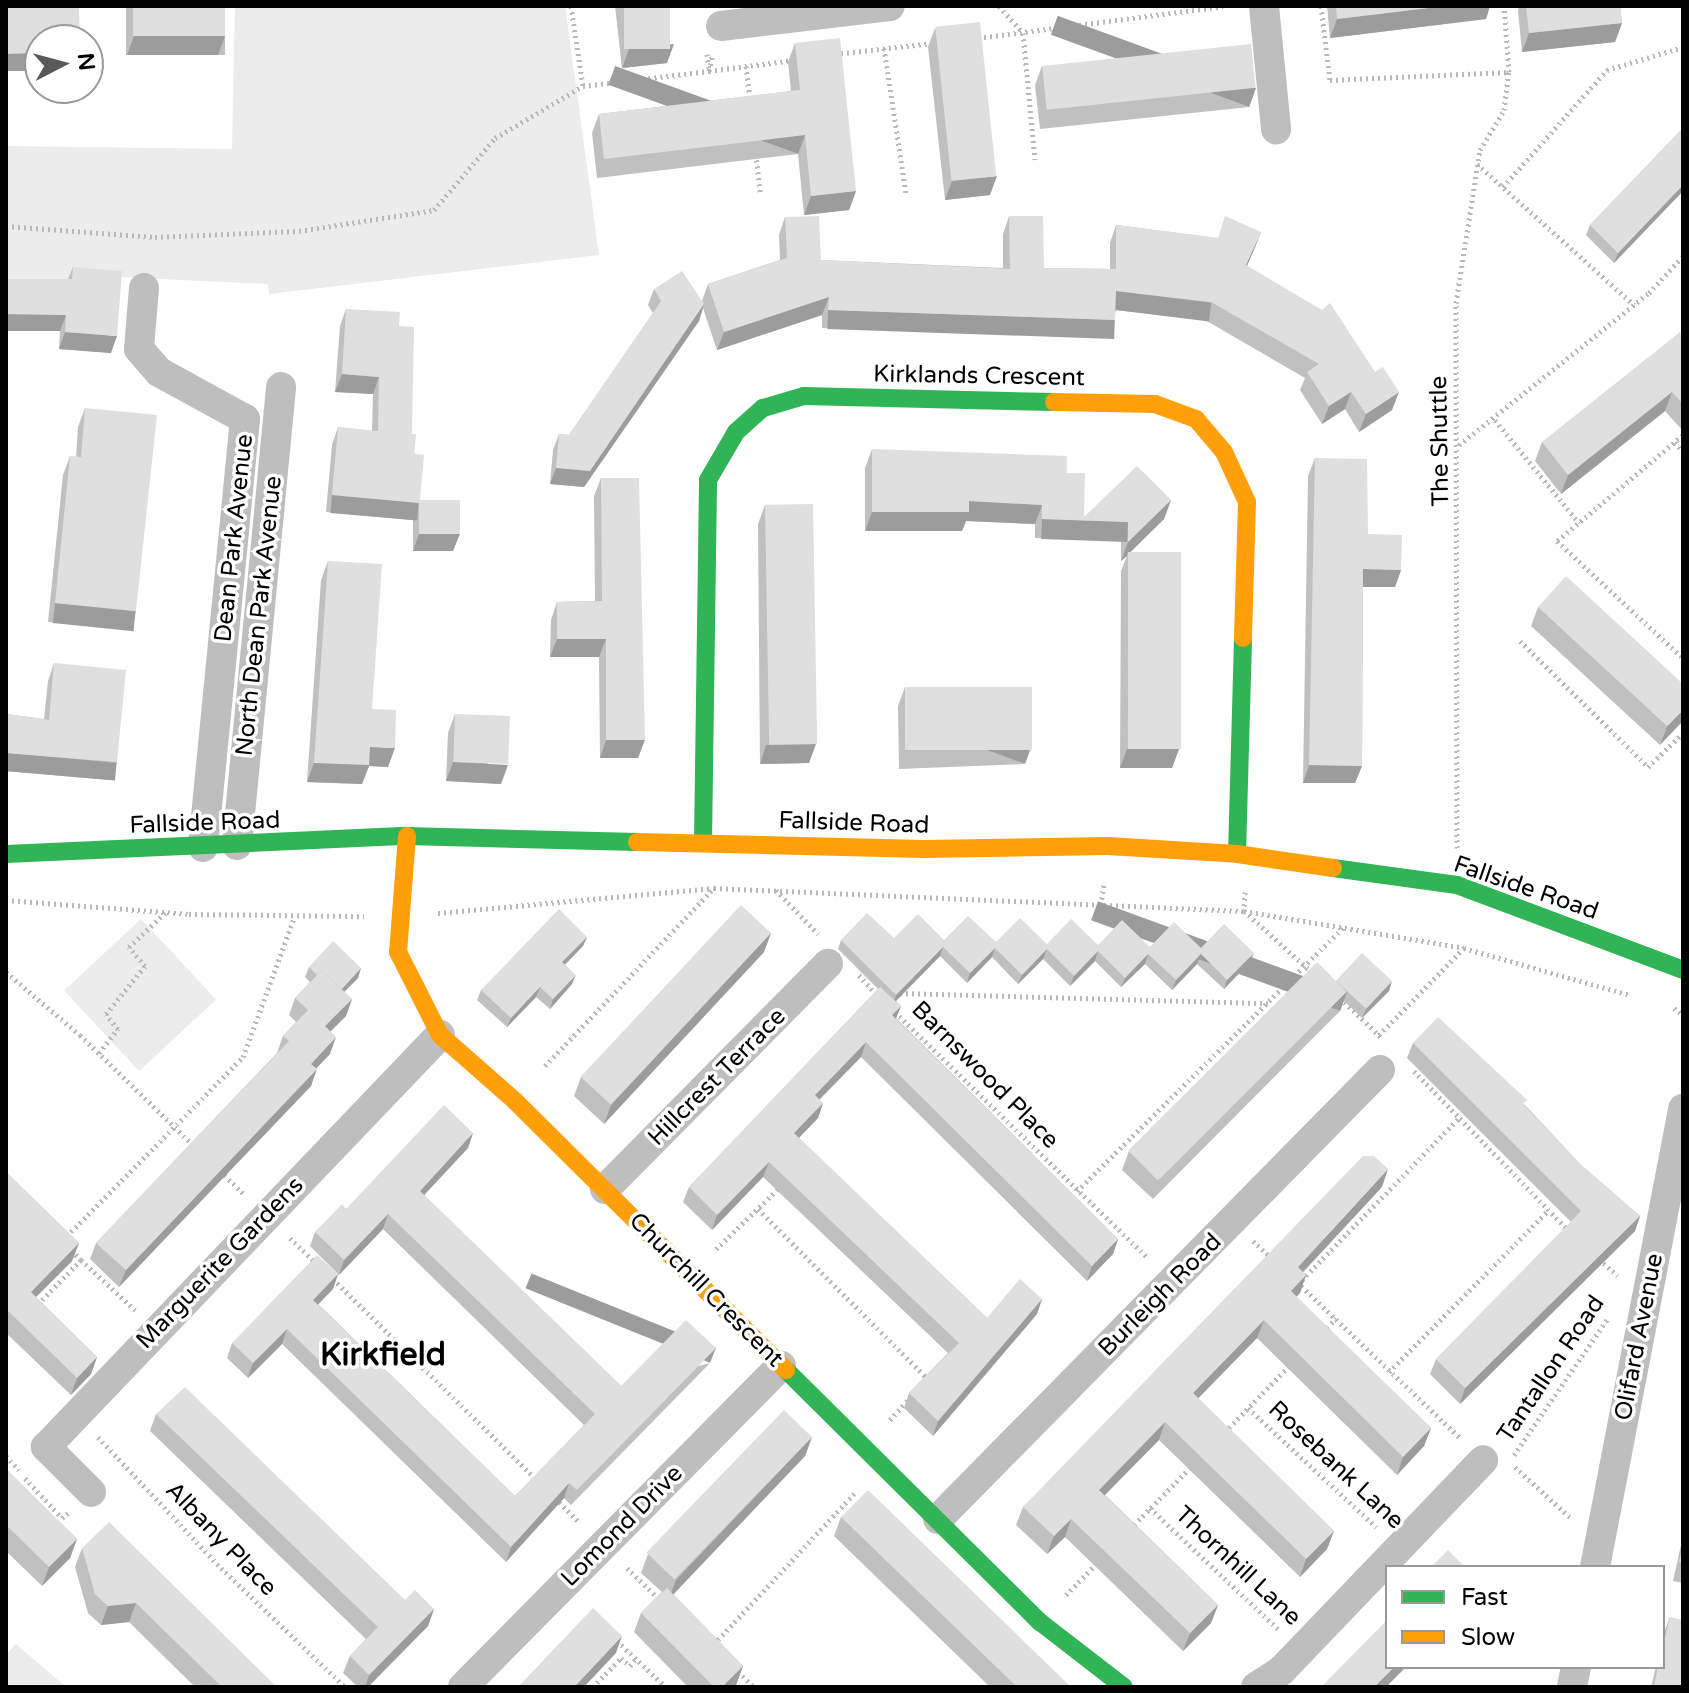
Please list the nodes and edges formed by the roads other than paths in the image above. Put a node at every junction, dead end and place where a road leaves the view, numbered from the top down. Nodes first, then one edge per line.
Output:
1 (890, 6) edge
2 (1264, 6) edge
3 (721, 26) road end
4 (1276, 129) dead end
5 (144, 288) dead end
6 (281, 387) dead end
7 (407, 836) junction
8 (703, 842) junction
9 (237, 845) junction
10 (203, 847) junction
11 (6, 854) edge
12 (1237, 854) junction
13 (837, 960) road end
14 (1683, 970) edge
15 (440, 1035) junction
16 (1391, 1059) road end
17 (1683, 1108) edge
18 (605, 1189) junction
19 (781, 1366) junction
20 (1496, 1461) road end
21 (91, 1492) dead end
22 (938, 1519) junction
23 (1598, 1556) edge
24 (463, 1687) edge
25 (1124, 1687) edge
26 (1256, 1687) edge

1 - 3 street
2 - 4 street
5 - 10 street, Dean Park Avenue
6 - 9 street, North Dean Park Avenue
7 - 8 street, Fallside Road
7 - 9 street, Fallside Road
7 - 15 street, Churchill Crescent
8 - 12 street, Fallside Road
8 - 12 street, Kirklands Crescent
9 - 10 street, Fallside Road
10 - 11 street, Fallside Road
12 - 14 street, Fallside Road
13 - 18 street, Hillcrest Terrace
15 - 18 street, Churchill Crescent
15 - 21 street, Marguerite Gardens
16 - 22 street, Burleigh Road
17 - 23 street, Olifard Avenue
18 - 19 street, Churchill Crescent
19 - 22 street, Churchill Crescent
19 - 24 street, Lomond Drive
20 - 26 street
22 - 25 street, Churchill Crescent

